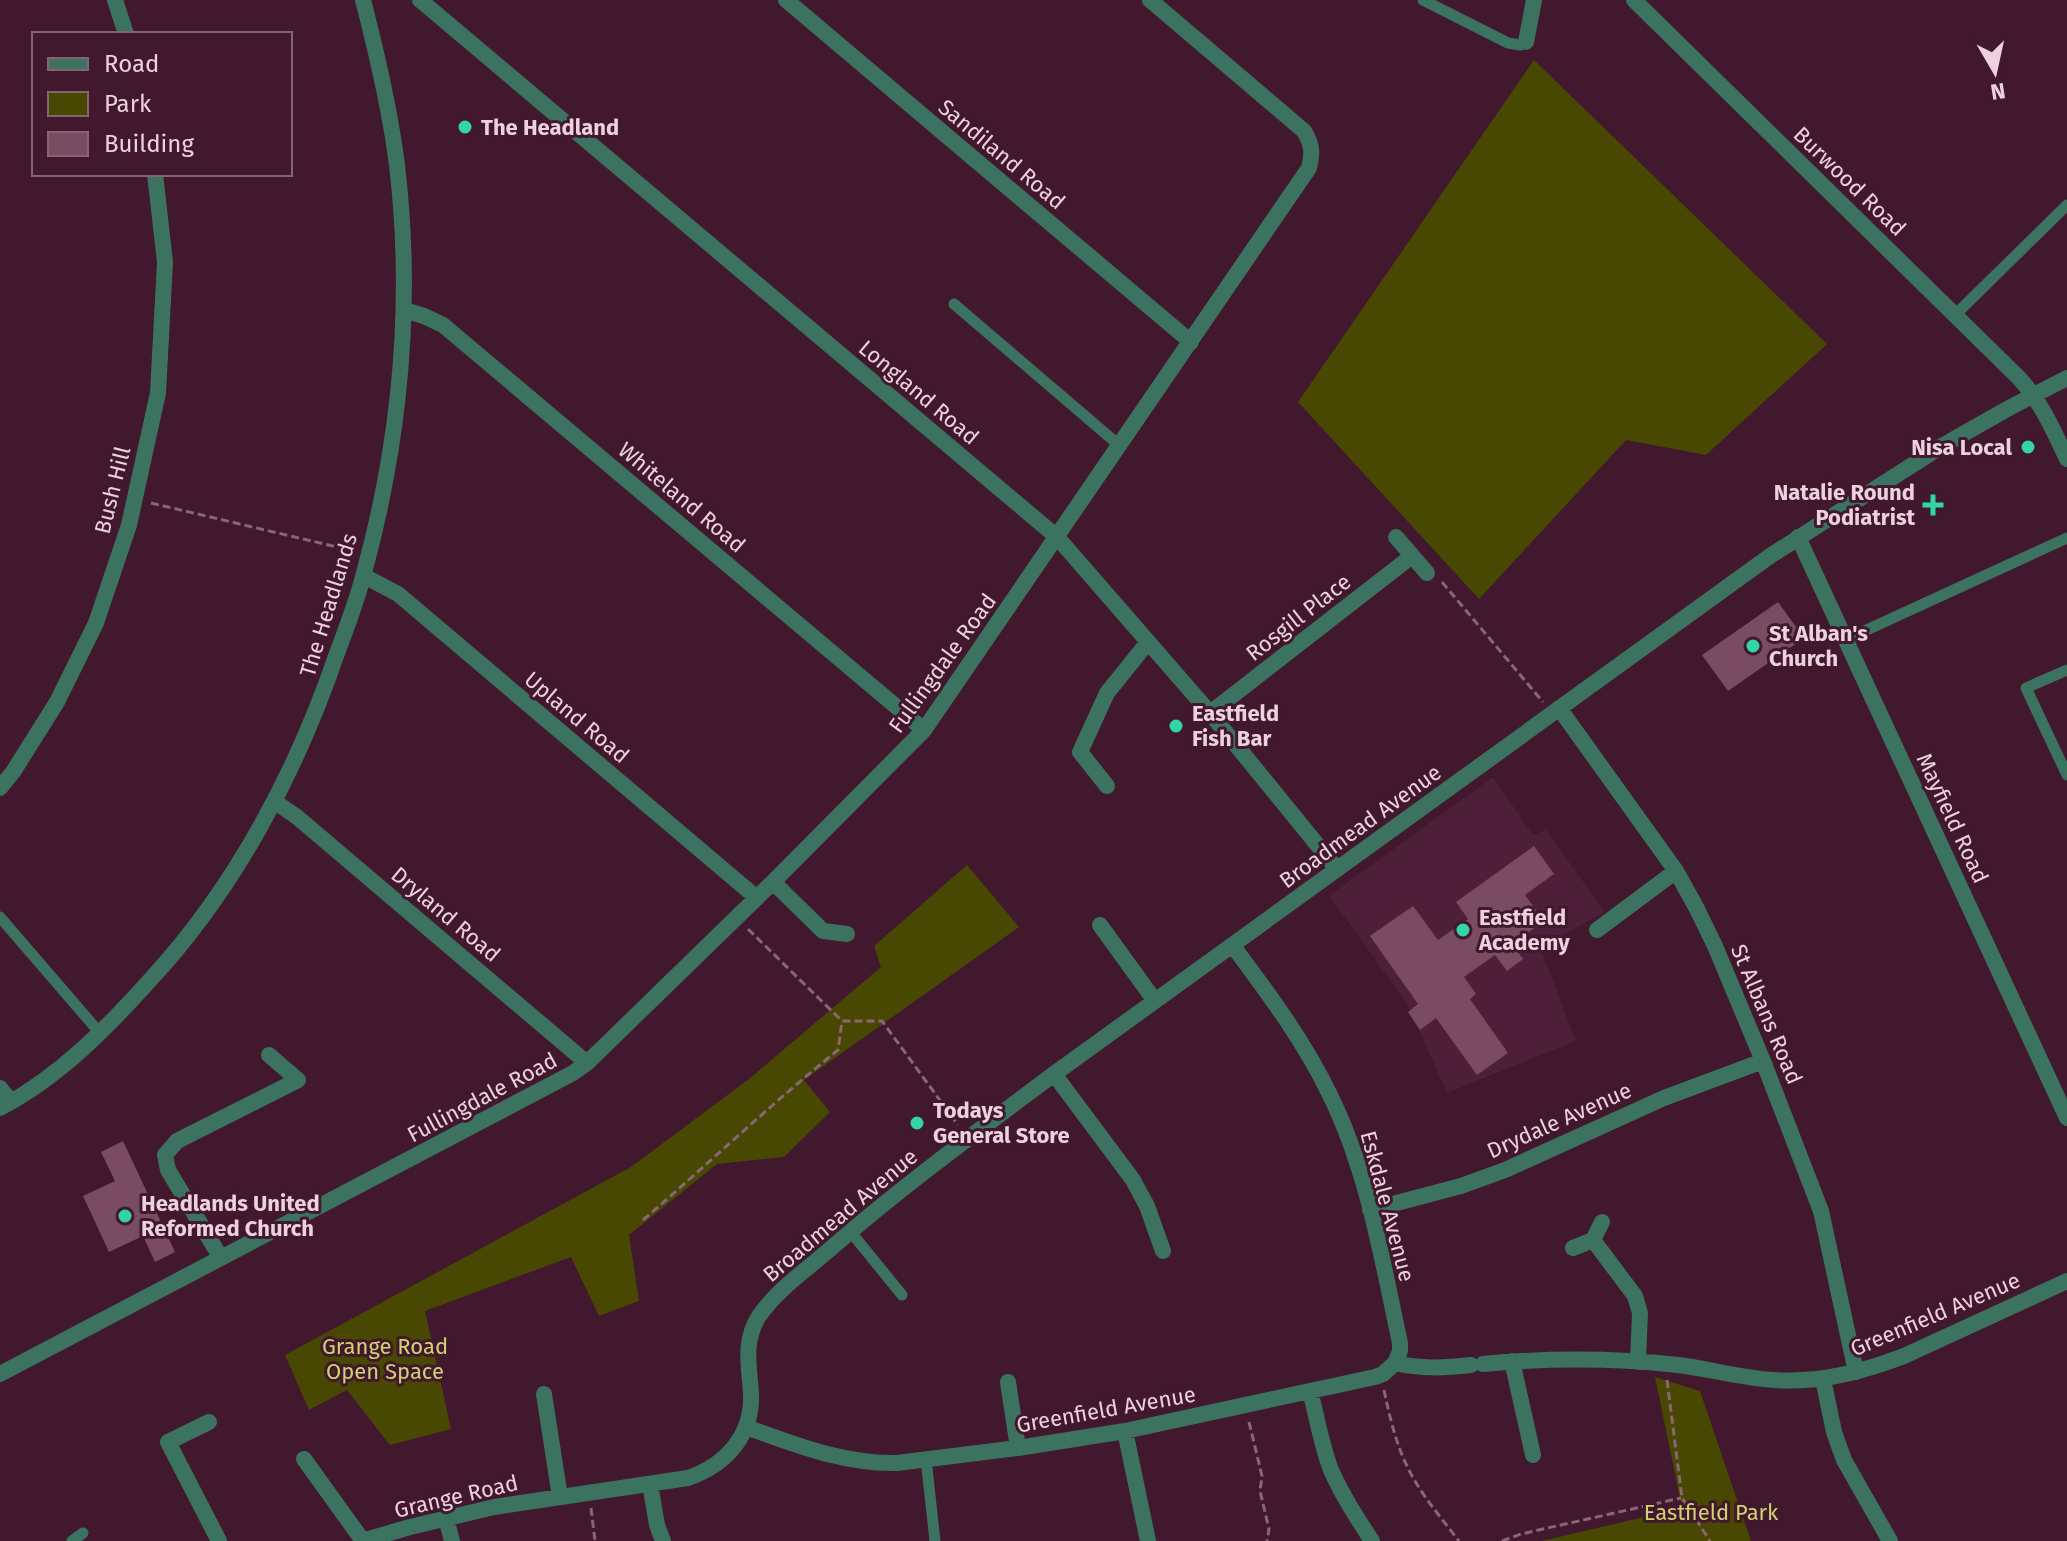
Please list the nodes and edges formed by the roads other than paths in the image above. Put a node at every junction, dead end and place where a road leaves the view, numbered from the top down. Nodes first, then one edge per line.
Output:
1 (115, 0) edge
2 (420, 0) edge
3 (786, 0) edge
4 (1150, 0) edge
5 (1423, 0) edge
6 (1534, 0) edge
7 (1634, 0) edge
8 (368, 1) edge
9 (125, 32) edge
10 (1526, 42) joint
11 (155, 176) edge
12 (2067, 205) edge
13 (954, 304) dead end
14 (404, 310) junction
15 (1955, 315) junction
16 (1191, 342) junction
17 (2067, 378) edge
18 (2034, 395) junction
19 (1120, 446) junction
20 (2067, 459) edge
21 (1057, 537) junction
22 (1396, 537) dead end
23 (1798, 537) junction
24 (2067, 538) edge
25 (1412, 556) junction
26 (1427, 573) road end
27 (364, 576) junction
28 (1847, 639) junction
29 (1148, 642) junction
30 (2067, 670) edge
31 (1556, 711) junction
32 (1210, 713) junction
33 (924, 730) junction
34 (2067, 775) edge
35 (1107, 786) dead end
36 (0, 788) edge
37 (274, 801) junction
38 (1337, 869) junction
39 (1676, 871) junction
40 (773, 882) junction
41 (757, 898) junction
42 (0, 917) edge
43 (1100, 925) dead end
44 (1597, 930) dead end
45 (847, 934) dead end
46 (1233, 946) junction
47 (1155, 1001) junction
48 (99, 1032) junction
49 (269, 1055) dead end
50 (1763, 1061) junction
51 (587, 1063) junction
52 (1054, 1074) junction
53 (0, 1088) edge
54 (6, 1105) edge
55 (2067, 1118) edge
56 (1370, 1210) junction
57 (1602, 1222) dead end
58 (850, 1231) junction
59 (1593, 1240) junction
60 (1573, 1248) dead end
61 (1163, 1251) dead end
62 (221, 1258) junction
63 (2067, 1281) edge
64 (902, 1295) dead end
65 (1512, 1361) junction
66 (1638, 1362) junction
67 (1395, 1363) junction
68 (1856, 1372) junction
69 (0, 1374) edge
70 (1823, 1379) junction
71 (1008, 1382) dead end
72 (1310, 1391) junction
73 (544, 1394) dead end
74 (209, 1422) dead end
75 (746, 1427) junction
76 (1125, 1431) junction
77 (1018, 1448) junction
78 (1533, 1455) dead end
79 (304, 1459) dead end
80 (926, 1459) junction
81 (650, 1484) junction
82 (560, 1497) junction
83 (446, 1518) junction
84 (83, 1533) dead end
85 (72, 1541) edge
86 (219, 1541) edge
87 (362, 1541) edge
88 (452, 1541) edge
89 (663, 1541) edge
90 (935, 1541) edge
91 (1148, 1541) edge
92 (1372, 1541) edge
93 (1890, 1541) edge

1 - 9 street
2 - 21 street, Longland Road
3 - 16 street, Sandiland Road
4 - 16 street, Fullingdale Road
5 - 10 lane
6 - 10 street
7 - 15 street, Burwood Road
8 - 14 street, The Headlands
11 - 36 street, Bush Hill
12 - 15 lane
13 - 19 lane
14 - 27 street, The Headlands
14 - 33 street, Whiteland Road
15 - 18 street, Burwood Road
16 - 19 street, Fullingdale Road
17 - 18 street, Broadmead Avenue
18 - 20 street, Burwood Road
18 - 23 street, Broadmead Avenue
19 - 21 street, Fullingdale Road
21 - 29 street, Longland Road
21 - 33 street, Fullingdale Road
22 - 25 street
23 - 28 street, Mayfield Road
23 - 31 street, Broadmead Avenue
24 - 28 lane
25 - 26 street
25 - 32 street, Rosgill Place
27 - 37 street, The Headlands
27 - 41 street, Upland Road
28 - 55 street, Mayfield Road
29 - 32 street, Longland Road
29 - 35 street
30 - 34 lane
31 - 38 street, Broadmead Avenue
31 - 39 street, St Albans Road
32 - 38 street, Longland Road
33 - 40 street, Fullingdale Road
37 - 48 street, The Headlands
37 - 51 street, Dryland Road
38 - 46 street, Broadmead Avenue
39 - 44 street
39 - 50 street, St Albans Road
40 - 41 street, Fullingdale Road
40 - 45 street
41 - 51 street, Fullingdale Road
42 - 48 lane
43 - 47 street
46 - 47 street, Broadmead Avenue
46 - 56 street, Eskdale Avenue
47 - 52 street, Broadmead Avenue
48 - 54 street, The Headlands
49 - 62 street
50 - 56 street, Drydale Avenue
50 - 68 street, St Albans Road
51 - 62 street, Fullingdale Road
52 - 58 street, Broadmead Avenue
52 - 61 street
53 - 54 street
56 - 67 street, Eskdale Avenue
57 - 59 street
58 - 64 lane
58 - 75 street, Broadmead Avenue
59 - 60 street
59 - 66 street
62 - 69 street, Fullingdale Road
63 - 68 street, Greenfield Avenue
65 - 66 street, Greenfield Avenue
65 - 67 street, Greenfield Avenue
65 - 78 street
66 - 70 street, Greenfield Avenue
67 - 72 street, Greenfield Avenue
68 - 70 street, Greenfield Avenue
70 - 93 street
71 - 77 street
72 - 76 street, Greenfield Avenue
72 - 92 street
73 - 82 street
74 - 86 street
75 - 80 street, Greenfield Avenue
75 - 81 street, Grange Road
76 - 77 street, Greenfield Avenue
76 - 91 street
77 - 80 street, Greenfield Avenue
79 - 87 street
80 - 90 lane
81 - 82 street, Grange Road
81 - 89 street
82 - 83 street, Grange Road
83 - 87 street, Grange Road
83 - 88 street
84 - 85 lane

